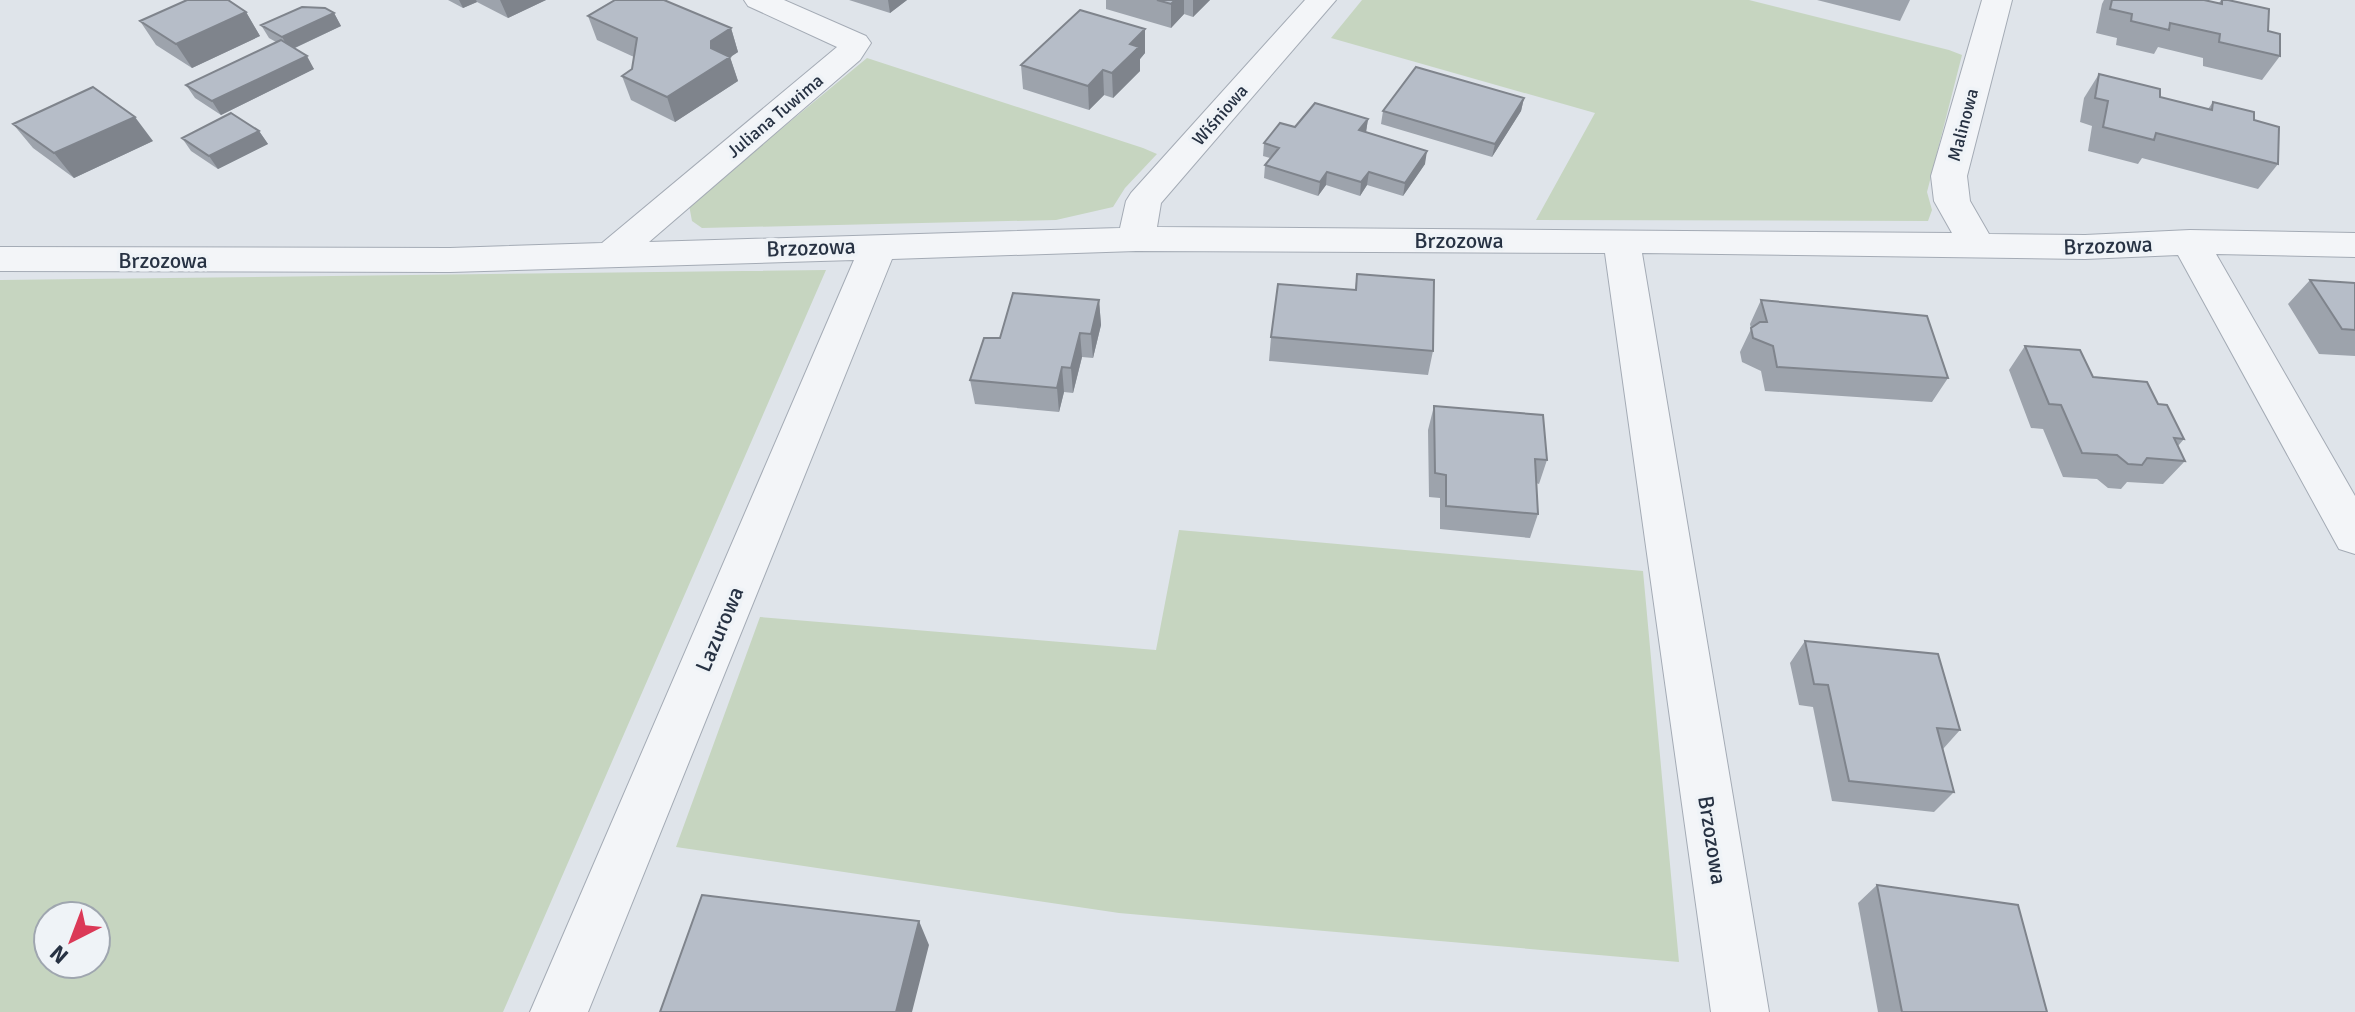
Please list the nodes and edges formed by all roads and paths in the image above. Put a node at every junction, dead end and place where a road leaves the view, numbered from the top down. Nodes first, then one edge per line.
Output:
1 (759, 0) edge
2 (1321, 0) edge
3 (1997, 0) edge
4 (1136, 239) junction
5 (1622, 241) junction
6 (2190, 242) junction
7 (879, 245) junction
8 (1977, 245) junction
9 (2355, 245) edge
10 (612, 254) junction
11 (0, 259) edge
12 (2355, 536) edge
13 (559, 1012) edge
14 (1740, 1012) edge

1 - 10 street, Juliana Tuwima
2 - 4 street, Wiśniowa
3 - 8 street, Malinowa
4 - 5 street, Brzozowa
4 - 7 street, Brzozowa
5 - 8 street, Brzozowa
5 - 14 street, Brzozowa
6 - 8 street, Brzozowa
6 - 9 street, Brzozowa
6 - 12 street
7 - 10 street, Brzozowa
7 - 13 street, Lazurowa
10 - 11 street, Brzozowa

